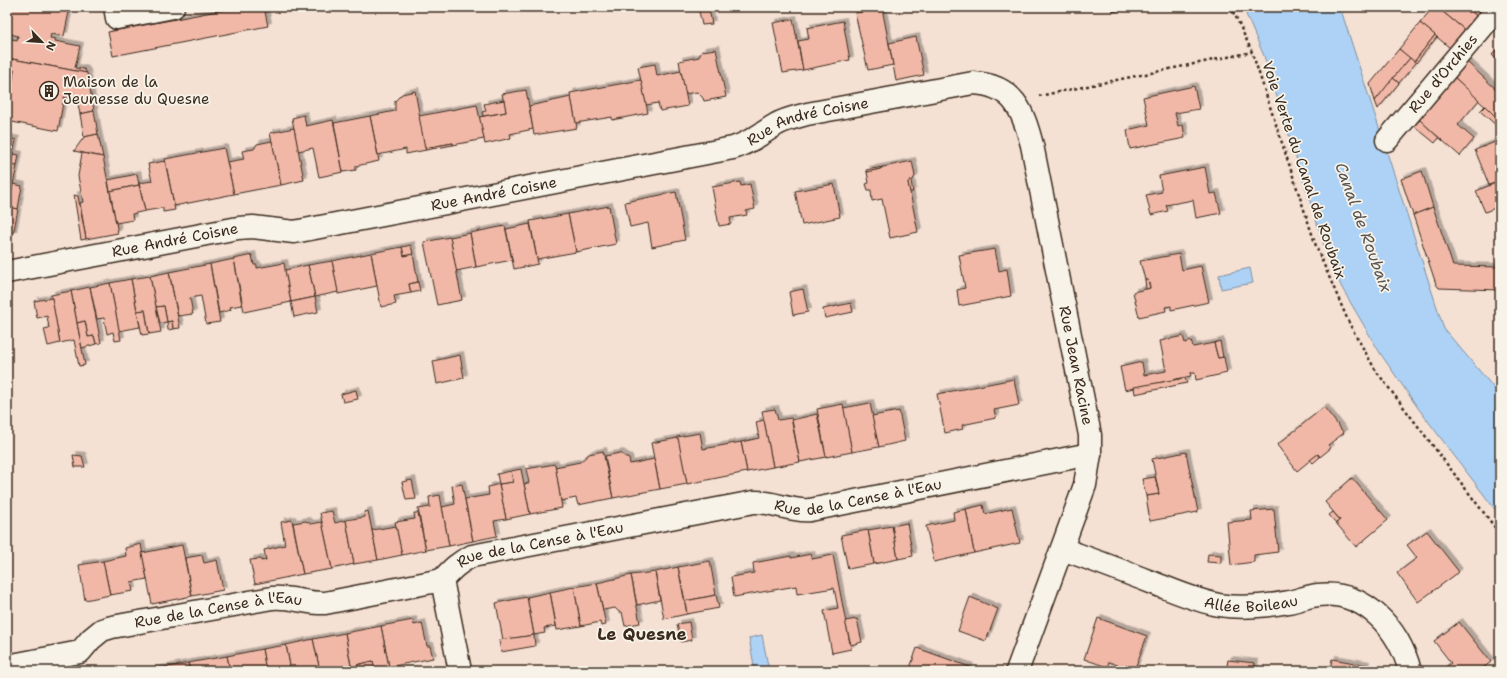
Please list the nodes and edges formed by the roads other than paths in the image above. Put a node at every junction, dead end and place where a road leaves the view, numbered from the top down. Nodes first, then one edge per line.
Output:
1 (115, 7) edge
2 (173, 7) edge
3 (1499, 7) edge
4 (973, 83) joint
5 (1387, 140) dead end
6 (7, 272) edge
7 (1090, 454) junction
8 (1062, 548) junction
9 (442, 580) junction
10 (82, 662) edge
11 (7, 666) edge
12 (460, 671) edge
13 (1017, 671) edge
14 (1410, 671) edge

1 - 2 street
3 - 5 street, Rue d'Orchies
4 - 6 street, Rue André Coisne
4 - 7 street, Rue Jean Racine
7 - 8 street, Rue Jean Racine
7 - 9 street, Rue de la Cense à l'Eau
8 - 13 street, Rue Jean Racine
8 - 14 street, Allée Boileau
9 - 10 street, Rue de la Cense à l'Eau
9 - 12 street
10 - 11 street, Rue de la Cense à l'Eau

